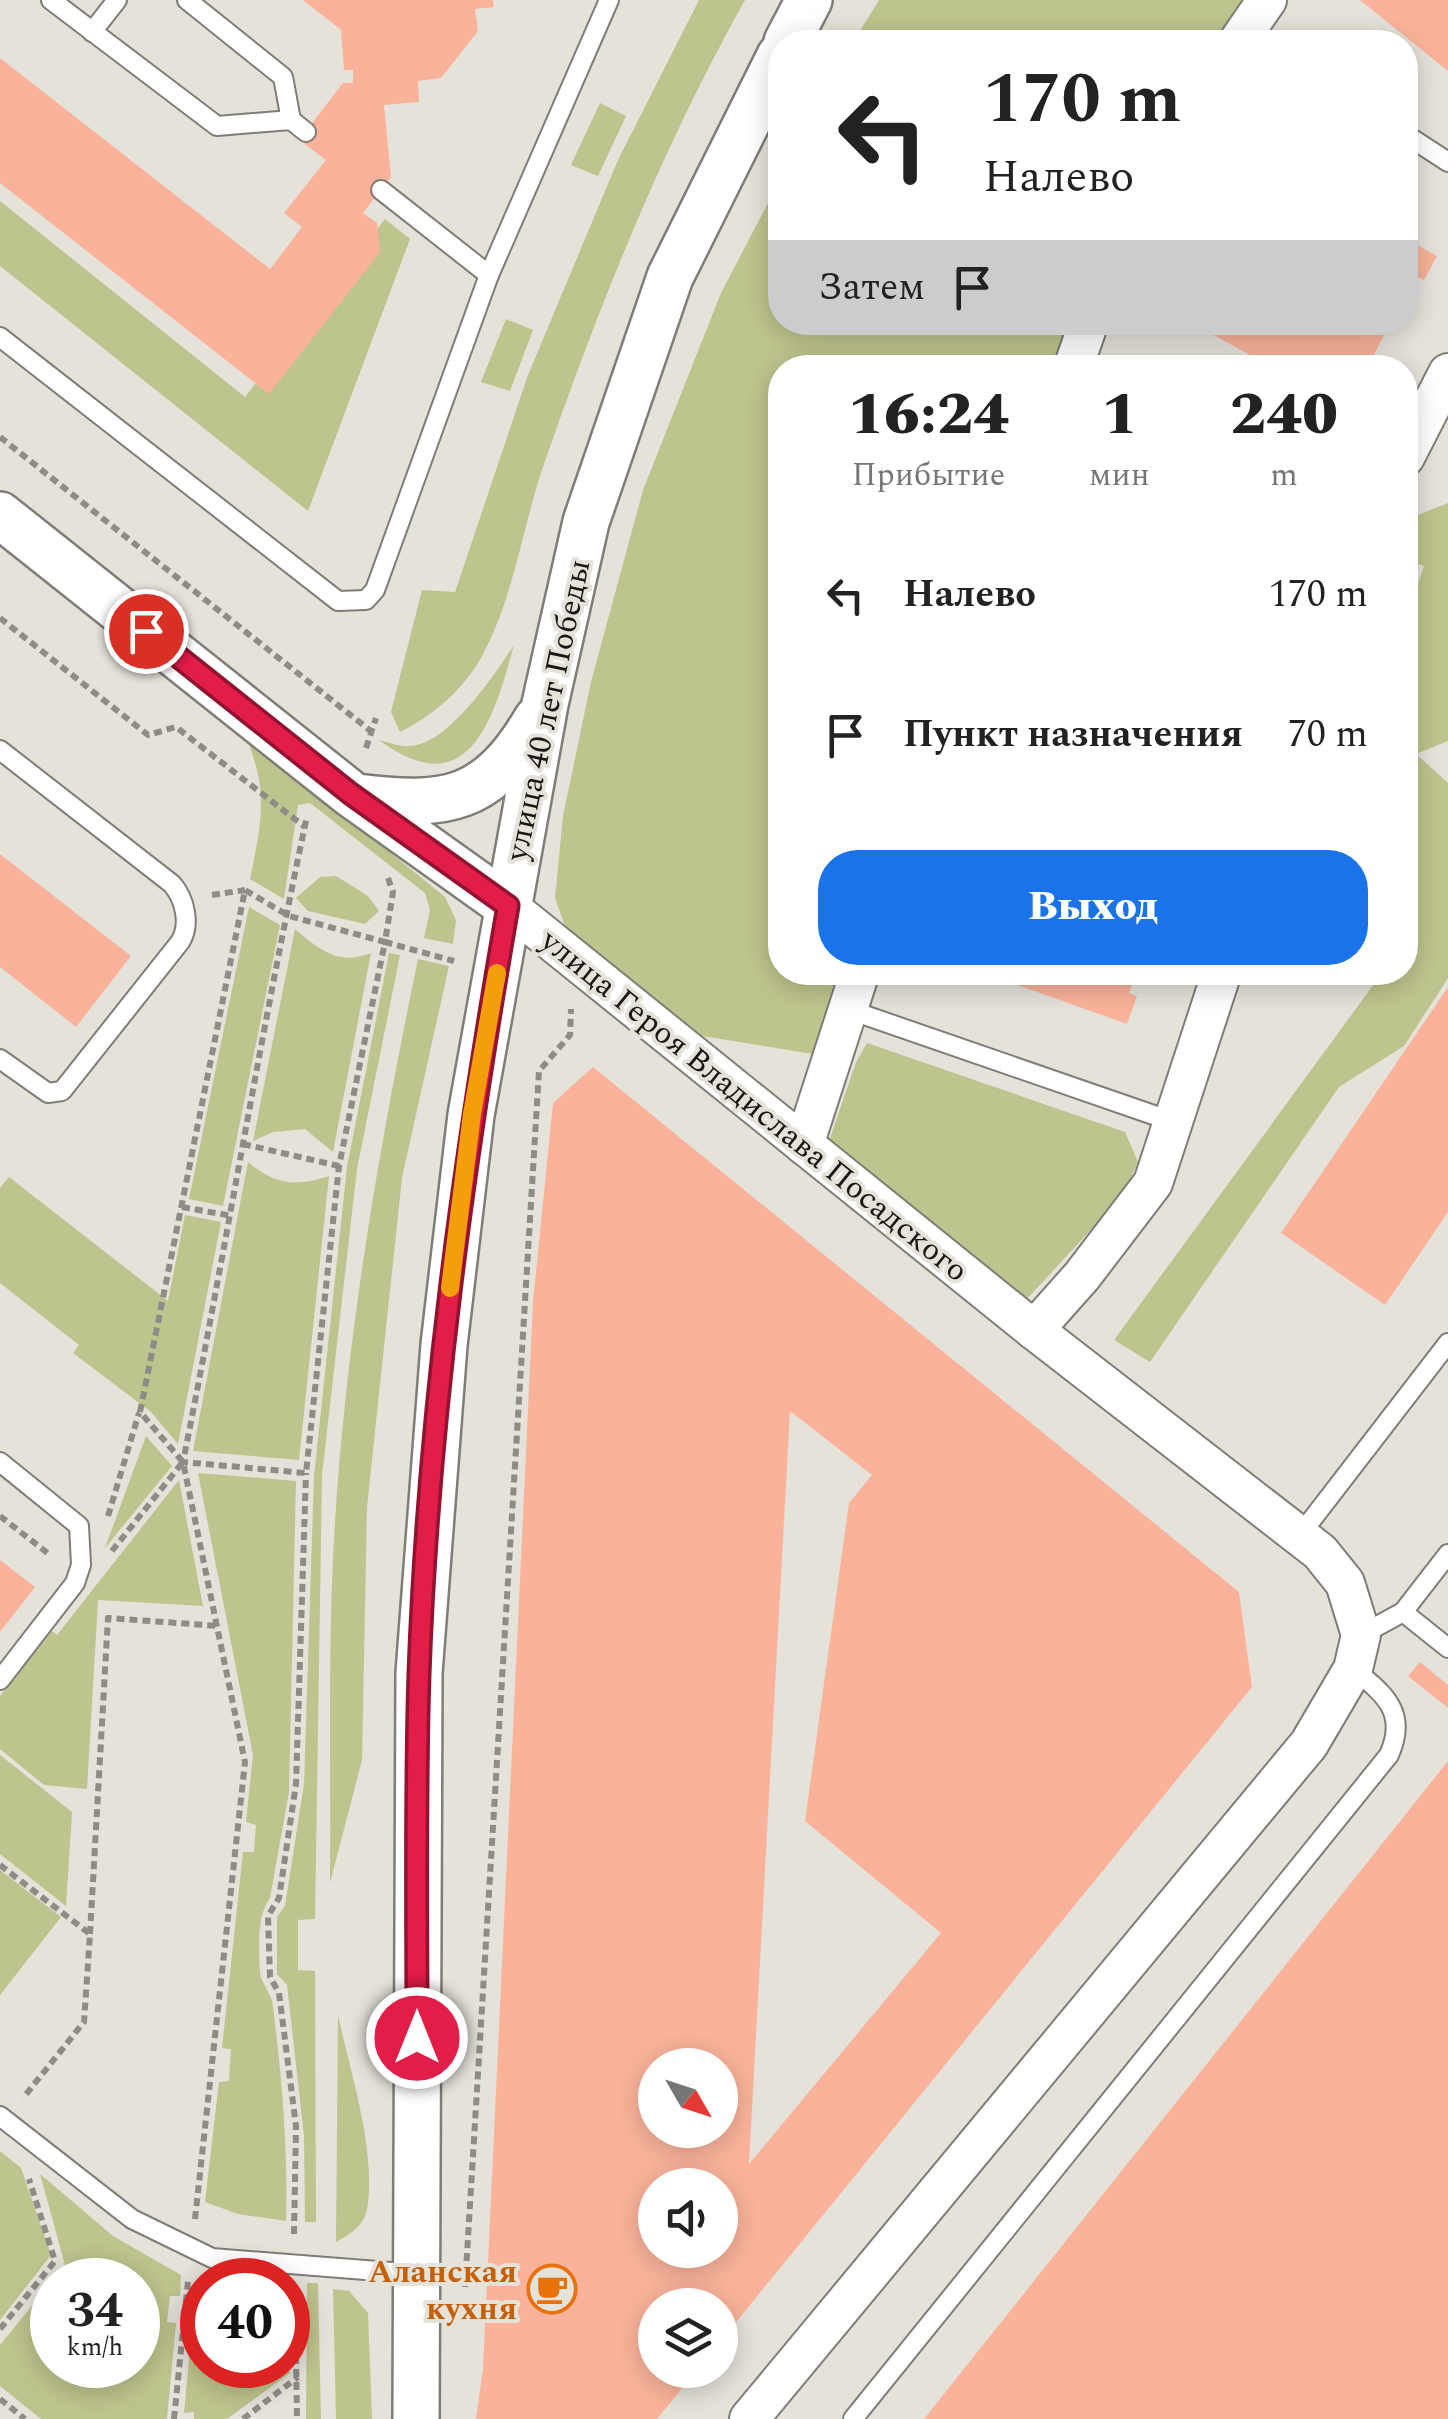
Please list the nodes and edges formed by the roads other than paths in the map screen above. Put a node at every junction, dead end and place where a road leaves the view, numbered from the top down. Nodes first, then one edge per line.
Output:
1 (52, 0) edge
2 (118, 0) edge
3 (187, 0) edge
4 (608, 0) edge
5 (809, 0) edge
6 (793, 30) edge
7 (92, 32) junction
8 (768, 80) edge
9 (290, 120) junction
10 (306, 132) dead end
11 (1418, 142) edge
12 (1448, 162) edge
13 (381, 190) dead end
14 (489, 275) junction
15 (0, 337) edge
16 (1448, 374) edge
17 (1418, 432) edge
18 (0, 515) edge
19 (545, 704) junction
20 (0, 750) edge
21 (347, 793) junction
22 (508, 906) junction
23 (855, 985) edge
24 (1218, 985) edge
25 (846, 1010) junction
26 (0, 1059) edge
27 (1171, 1121) junction
28 (804, 1145) junction
29 (1034, 1330) junction
30 (1448, 1343) edge
31 (0, 1462) edge
32 (1300, 1535) junction
33 (1448, 1554) edge
34 (1403, 1612) junction
35 (1448, 1648) edge
36 (1357, 1652) junction
37 (0, 1680) edge
38 (3, 2118) edge
39 (416, 2274) junction
40 (416, 2419) edge
41 (749, 2419) edge
42 (853, 2419) edge

1 - 7 lane
2 - 7 lane
3 - 9 lane
4 - 14 lane
5 - 6 street
7 - 9 lane
8 - 19 street, улица 40 лет Победы
9 - 10 lane
11 - 12 lane
13 - 14 lane
14 - 15 lane
16 - 17 street
18 - 21 street, улица Героя Владислава Посадского
19 - 21 street
19 - 22 street, улица 40 лет Победы
20 - 26 lane
21 - 22 street, улица Героя Владислава Посадского
22 - 28 street, улица Героя Владислава Посадского
22 - 39 street, улица 40 лет Победы
23 - 25 street
24 - 27 street
25 - 27 lane
25 - 28 street
27 - 29 street
28 - 29 street, улица Героя Владислава Посадского
29 - 32 street, улица Героя Владислава Посадского
30 - 32 lane
31 - 37 lane
32 - 36 street, улица Героя Владислава Посадского
33 - 34 lane
34 - 35 lane
34 - 36 lane
36 - 41 street
36 - 42 lane
38 - 39 lane
39 - 40 street, улица 40 лет Победы

